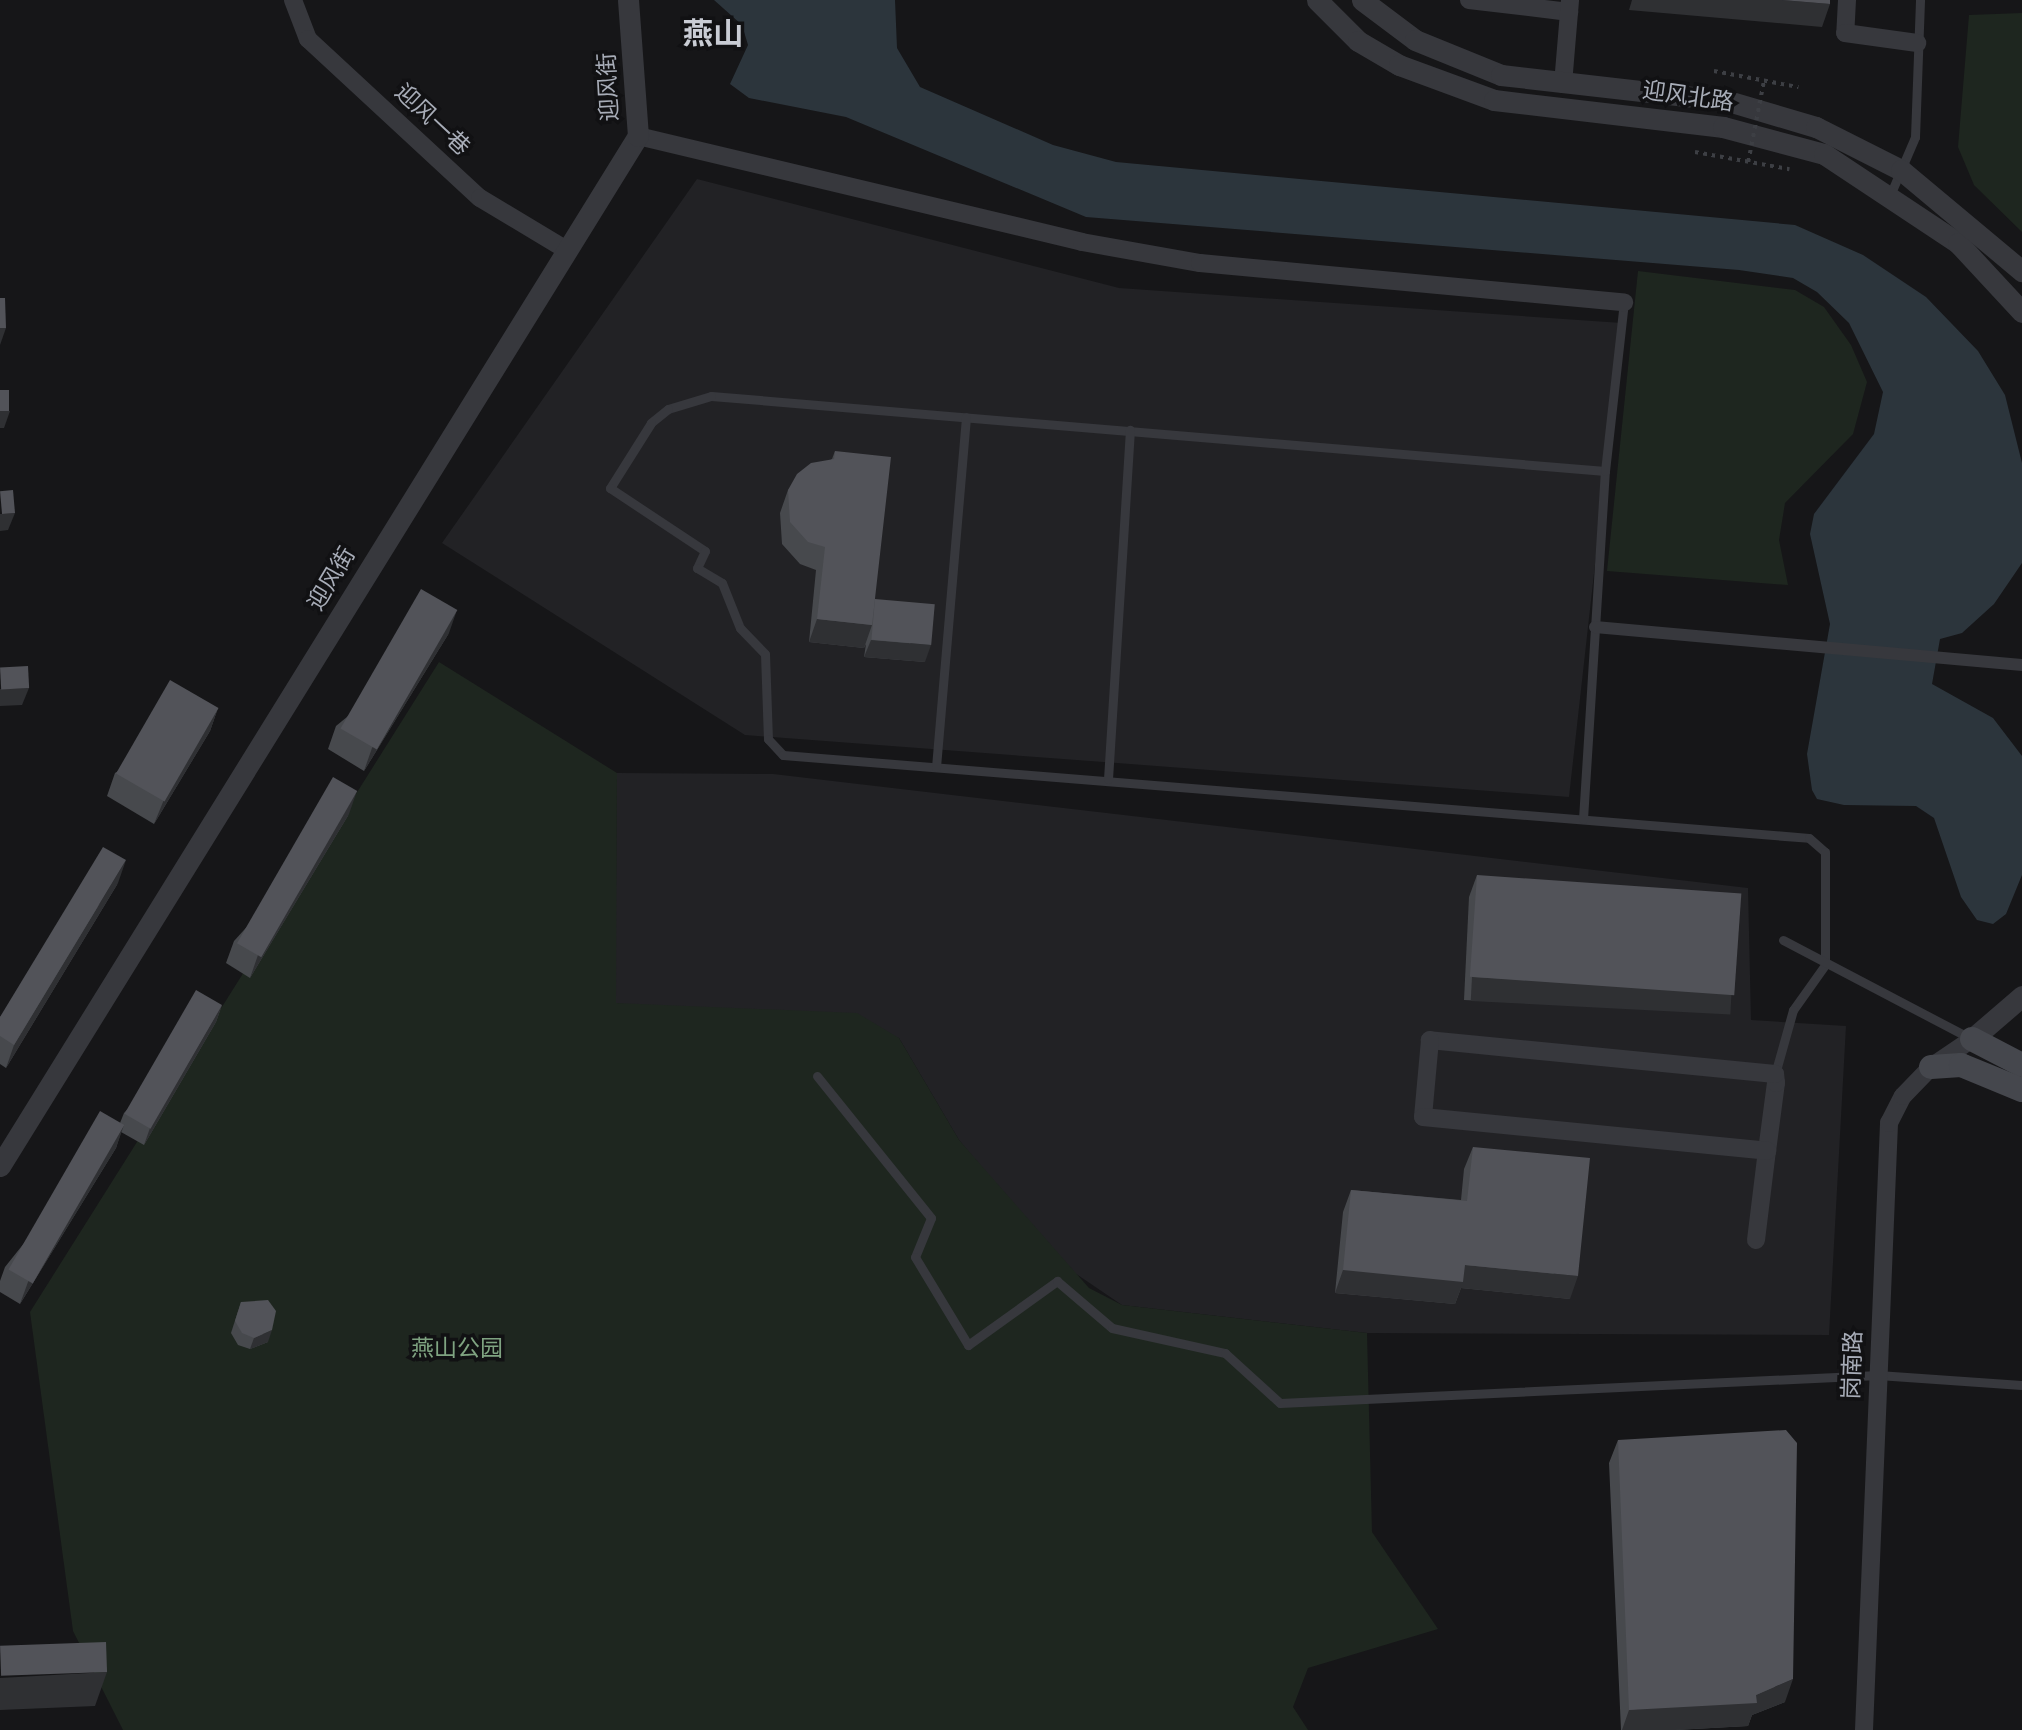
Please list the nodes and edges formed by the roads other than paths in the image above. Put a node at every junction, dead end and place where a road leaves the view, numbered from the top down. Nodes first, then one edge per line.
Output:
1 (293, 0) edge
2 (628, 0) edge
3 (1317, 0) edge
4 (1362, 0) edge
5 (1469, 0) edge
6 (1847, 0) edge
7 (1920, 0) edge
8 (1569, 6) edge
9 (1917, 43) junction
10 (1563, 84) junction
11 (638, 136) junction
12 (1901, 170) junction
13 (1891, 193) junction
14 (565, 249) junction
15 (2022, 271) edge
16 (1624, 302) joint
17 (2022, 312) edge
18 (966, 417) junction
19 (1130, 430) junction
20 (1605, 471) junction
21 (1595, 627) junction
22 (2022, 665) edge
23 (936, 767) junction
24 (1108, 779) junction
25 (1583, 819) junction
26 (1783, 940) dead end
27 (1825, 965) junction
28 (2022, 996) edge
29 (2022, 1011) edge
30 (1972, 1039) junction
31 (2022, 1065) edge
32 (1931, 1067) junction
33 (1775, 1074) junction
34 (817, 1076) dead end
35 (2022, 1090) edge
36 (1767, 1151) junction
37 (0, 1166) edge
38 (1756, 1240) dead end
39 (1878, 1375) junction
40 (2022, 1385) edge
41 (1864, 1730) edge

1 - 14 street, 迎风一巷
2 - 11 street, 迎风街
3 - 13 street, 迎风北路
4 - 10 street, 迎风北路
5 - 8 street
6 - 9 street
7 - 9 lane
8 - 10 street
9 - 12 lane
10 - 12 street, 迎风北路
11 - 14 street, 迎风街
11 - 16 street
12 - 13 lane
12 - 15 street, 迎风北路
13 - 17 street, 迎风北路
14 - 37 street, 迎风街
16 - 20 lane
18 - 19 lane
18 - 23 lane
18 - 23 lane
19 - 20 lane
19 - 24 lane
20 - 21 lane
21 - 22 street
21 - 25 lane
23 - 24 lane
24 - 25 lane
25 - 27 lane
26 - 27 lane
27 - 30 lane
27 - 33 lane
28 - 30 street
29 - 30 street
30 - 31 main road
30 - 32 street, 岗南路
32 - 35 main road
32 - 39 street, 岗南路
33 - 36 street
33 - 36 street
34 - 39 lane
36 - 38 street
39 - 40 lane
39 - 41 street, 岗南路

